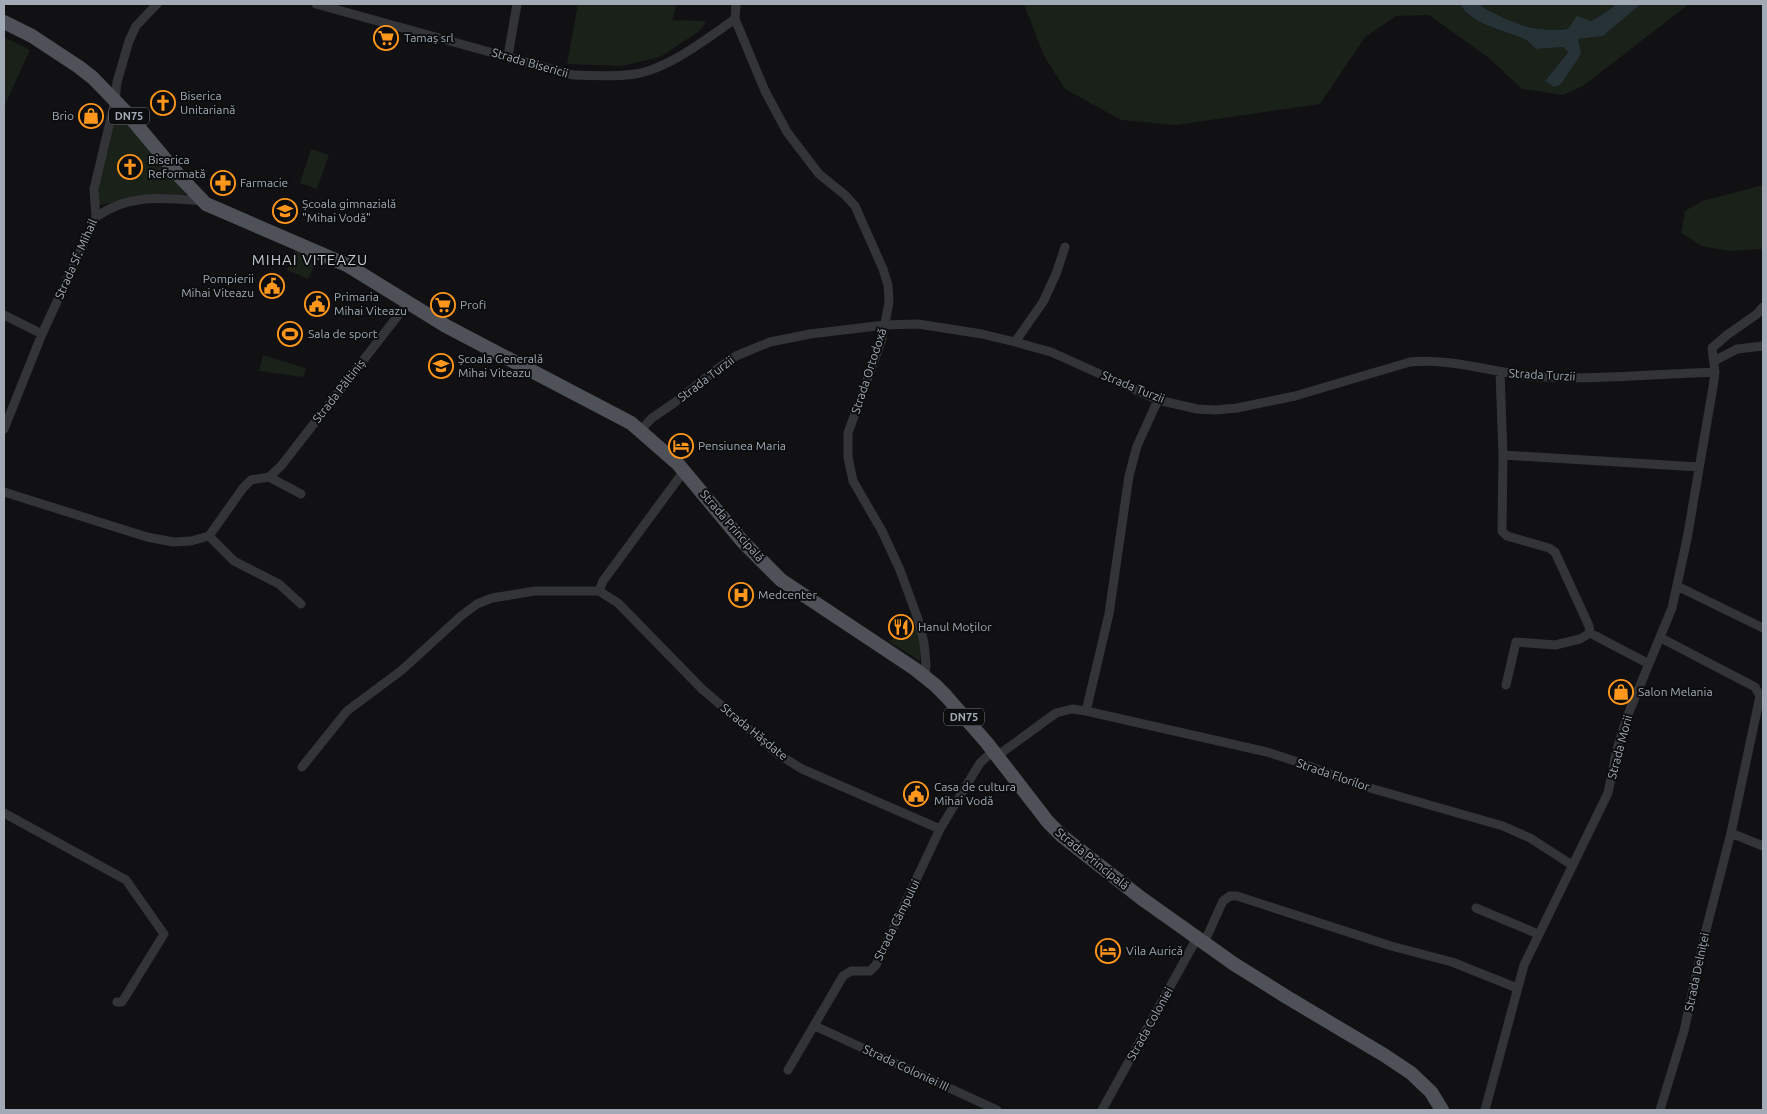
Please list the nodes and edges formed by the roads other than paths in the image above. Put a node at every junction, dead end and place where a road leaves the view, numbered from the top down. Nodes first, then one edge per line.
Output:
1 (156, 4) edge
2 (316, 4) edge
3 (517, 4) edge
4 (736, 4) edge
5 (735, 19) junction
6 (4, 22) edge
7 (508, 56) junction
8 (115, 101) junction
9 (203, 201) junction
10 (96, 217) junction
11 (1065, 246) dead end
12 (407, 304) junction
13 (1763, 307) edge
14 (4, 315) edge
15 (885, 325) junction
16 (42, 334) junction
17 (1015, 342) junction
18 (1763, 346) edge
19 (1714, 361) junction
20 (1500, 372) junction
21 (1715, 372) junction
22 (1158, 400) junction
23 (4, 429) edge
24 (640, 431) junction
25 (1503, 455) junction
26 (1699, 467) junction
27 (684, 471) junction
28 (269, 476) junction
29 (4, 492) edge
30 (301, 494) dead end
31 (209, 536) junction
32 (1677, 586) junction
33 (599, 591) junction
34 (301, 604) dead end
35 (1763, 628) edge
36 (1590, 633) junction
37 (1661, 638) junction
38 (1649, 664) junction
39 (925, 677) junction
40 (1506, 685) dead end
41 (1086, 711) junction
42 (995, 754) junction
43 (302, 767) dead end
44 (4, 813) edge
45 (940, 830) junction
46 (1731, 833) junction
47 (1763, 846) edge
48 (1572, 865) junction
49 (1476, 908) dead end
50 (1538, 934) junction
51 (1201, 941) junction
52 (1517, 988) junction
53 (117, 1002) dead end
54 (815, 1026) junction
55 (788, 1070) dead end
56 (997, 1110) edge
57 (1102, 1110) edge
58 (1442, 1110) edge
59 (1485, 1110) edge
60 (1660, 1110) edge

1 - 8 street, Strada Sf. Mihail
2 - 7 street, Strada Bisericii
3 - 7 street
4 - 5 street, Strada Ortodoxă
5 - 7 street, Strada Bisericii
5 - 15 street, Strada Ortodoxă
6 - 8 main road, Strada Principală / DN75
8 - 9 main road, Strada Principală / DN75
8 - 10 street, Strada Sf. Mihail
9 - 10 street
9 - 12 main road, Strada Principală / DN75
10 - 16 street, Strada Sf. Mihail
11 - 17 street
12 - 24 main road, Strada Principală / DN75
12 - 28 street, Strada Păltiniș
13 - 19 street
14 - 16 street
15 - 17 street, Strada Turzii
15 - 24 street, Strada Turzii
15 - 39 street, Strada Ortodoxă
16 - 23 street, Strada Sf. Mihail
17 - 22 street, Strada Turzii
18 - 19 street
19 - 21 street, Strada Morii
20 - 21 street, Strada Turzii
20 - 22 street, Strada Turzii
20 - 25 street
21 - 26 street, Strada Morii
22 - 41 street
24 - 27 main road, Strada Principală / DN75
25 - 26 street
25 - 36 street
26 - 32 street, Strada Morii
27 - 33 street
27 - 39 main road, Strada Principală / DN75
28 - 30 street
28 - 31 street, Strada Păltiniș
29 - 31 street
31 - 34 street
32 - 35 street
32 - 37 street, Strada Morii
33 - 43 street
33 - 45 street, Strada Hășdate
36 - 38 street
36 - 40 street
37 - 38 street, Strada Morii
37 - 46 street, Strada Delniței
38 - 48 street, Strada Morii
39 - 42 main road, Strada Principală / DN75
41 - 42 street, Strada Florilor
41 - 48 street, Strada Florilor
42 - 45 street, Strada Câmpului
42 - 51 main road, Strada Principală / DN75
44 - 53 street
45 - 54 street, Strada Câmpului
46 - 47 street
46 - 60 street, Strada Delniței
48 - 50 street, Strada Morii
49 - 50 street
50 - 52 street, Strada Morii
51 - 52 street, Strada Coloniei
51 - 57 street, Strada Coloniei
51 - 58 main road, Strada Principală / DN75
52 - 59 street, Strada Morii
54 - 55 street, Strada Câmpului
54 - 56 street, Strada Coloniei III

